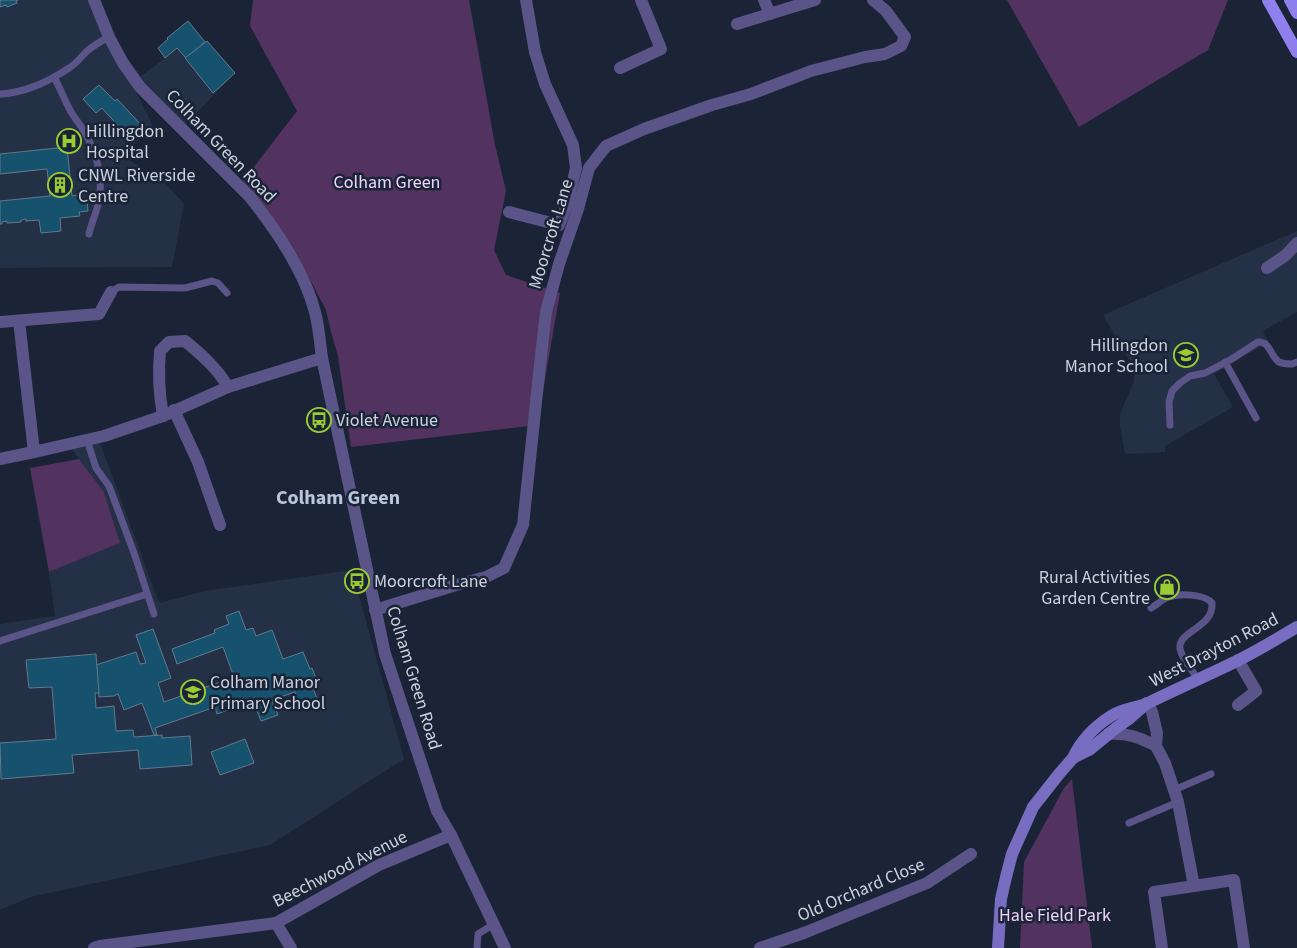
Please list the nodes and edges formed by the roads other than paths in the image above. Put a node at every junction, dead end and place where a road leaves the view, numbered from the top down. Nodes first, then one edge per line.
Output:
1 (94, 0) edge
2 (526, 0) edge
3 (641, 0) edge
4 (764, 0) edge
5 (815, 0) edge
6 (873, 0) edge
7 (1268, 0) edge
8 (1290, 0) edge
9 (770, 14) junction
10 (1297, 14) edge
11 (737, 24) dead end
12 (109, 37) junction
13 (1297, 52) edge
14 (620, 68) dead end
15 (54, 77) junction
16 (0, 94) edge
17 (510, 212) dead end
18 (89, 234) dead end
19 (1297, 243) edge
20 (1267, 268) dead end
21 (111, 292) joint
22 (227, 293) dead end
23 (19, 320) junction
24 (0, 322) edge
25 (322, 358) junction
26 (1225, 362) junction
27 (1297, 362) edge
28 (228, 387) junction
29 (168, 413) junction
30 (1256, 418) dead end
31 (1170, 425) dead end
32 (87, 440) junction
33 (34, 452) junction
34 (0, 459) edge
35 (220, 526) dead end
36 (147, 594) junction
37 (1151, 608) dead end
38 (375, 610) junction
39 (154, 614) dead end
40 (1297, 627) edge
41 (0, 641) edge
42 (1238, 660) junction
43 (1198, 679) junction
44 (1148, 703) junction
45 (1238, 704) dead end
46 (1108, 734) junction
47 (1156, 746) junction
48 (1073, 758) junction
49 (1211, 774) dead end
50 (1176, 796) junction
51 (1129, 823) dead end
52 (451, 835) junction
53 (971, 854) dead end
54 (1194, 886) junction
55 (276, 922) junction
56 (494, 924) junction
57 (94, 948) edge
58 (291, 948) edge
59 (477, 948) edge
60 (505, 948) edge
61 (760, 948) edge
62 (998, 948) edge
63 (1162, 948) edge
64 (1244, 948) edge

1 - 12 street, Colham Green Road
2 - 17 street
3 - 14 street
4 - 9 street
5 - 9 street
6 - 38 street, Moorcroft Lane
7 - 13 main road
8 - 10 main road
9 - 11 street
12 - 15 lane
12 - 25 street, Colham Green Road
15 - 16 lane
15 - 18 lane
19 - 20 street
21 - 22 lane
21 - 23 street
23 - 24 street
23 - 33 street
25 - 28 street
25 - 38 street, Colham Green Road
26 - 27 lane
26 - 30 lane
26 - 31 lane
28 - 29 street
28 - 29 street
29 - 32 street
29 - 35 street
32 - 33 street
32 - 36 lane
33 - 34 street
36 - 39 lane
36 - 41 lane
37 - 43 lane
38 - 52 street, Colham Green Road
40 - 42 main road, West Drayton Road
42 - 43 main road, West Drayton Road
42 - 45 street
43 - 44 main road, West Drayton Road
44 - 46 main road, West Drayton Road
44 - 47 street
44 - 48 main road, West Drayton Road
46 - 47 street
46 - 48 main road, West Drayton Road
47 - 50 street
48 - 62 main road, West Drayton Road
49 - 50 lane
50 - 51 lane
50 - 54 street
52 - 55 street, Beechwood Avenue
52 - 56 street, Colham Green Road
53 - 61 street, Old Orchard Close
54 - 63 street
54 - 64 street
55 - 57 street, Beechwood Avenue
55 - 58 street
56 - 59 lane
56 - 60 street, Colham Green Road

